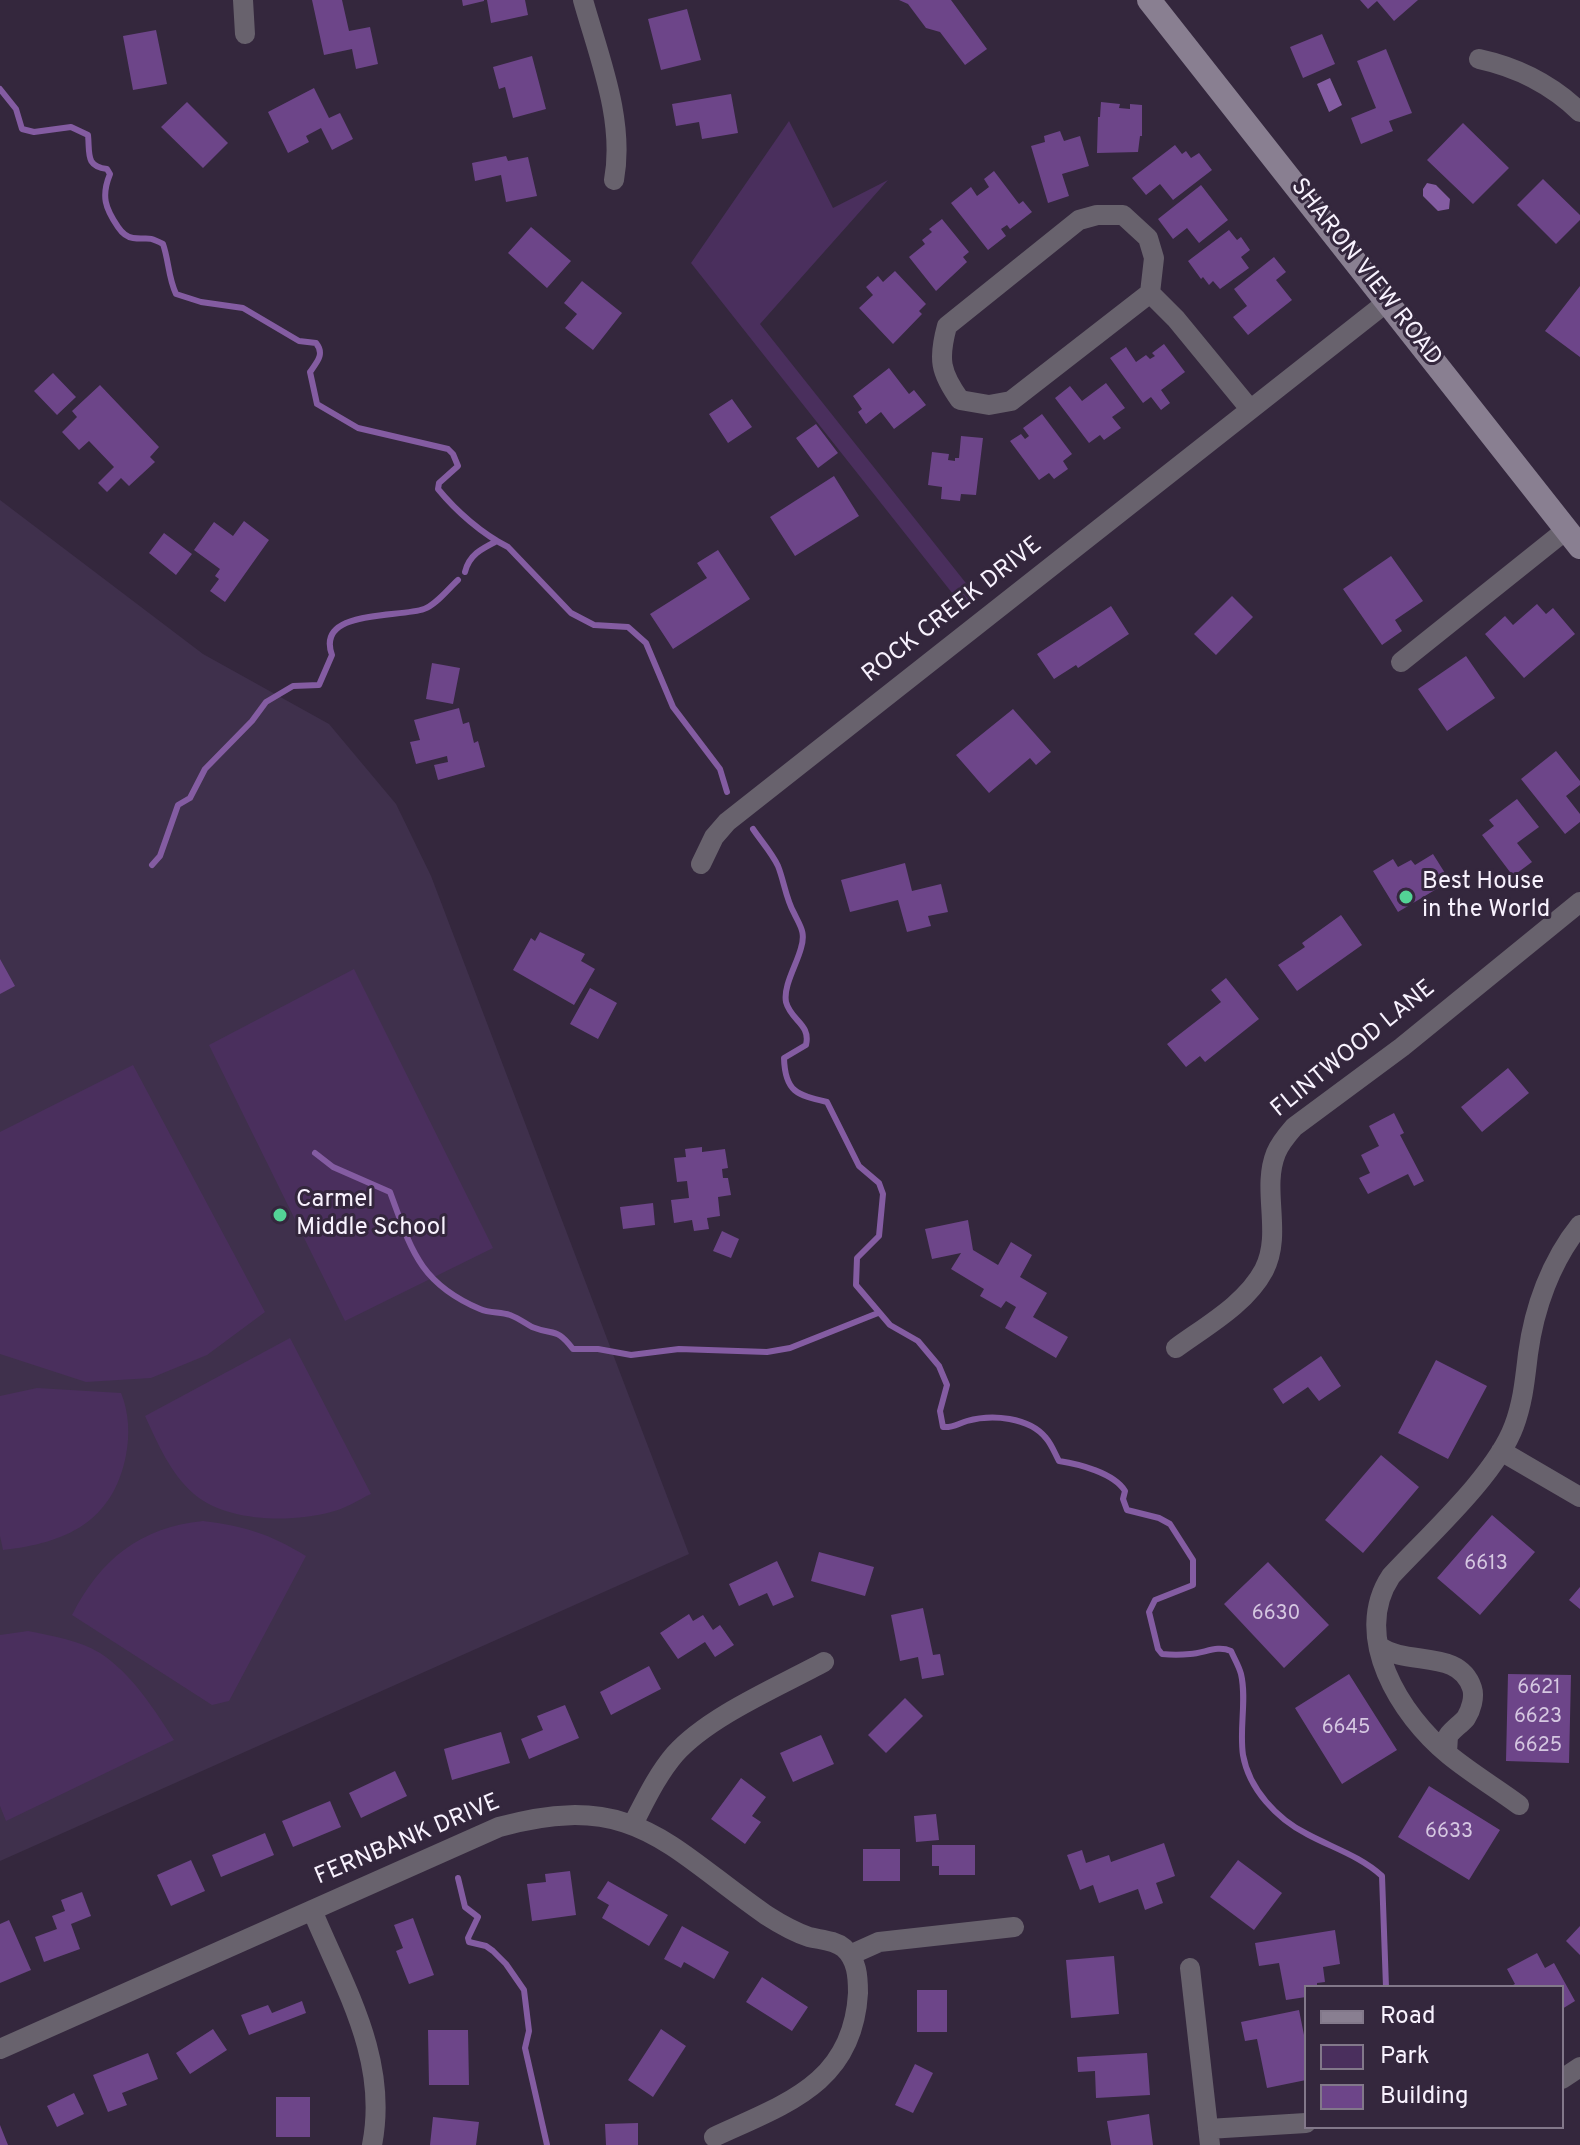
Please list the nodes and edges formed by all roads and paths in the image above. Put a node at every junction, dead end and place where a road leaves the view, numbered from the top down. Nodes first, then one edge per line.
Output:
1 (243, 0) edge
2 (583, 0) edge
3 (1149, 0) edge
4 (245, 34) dead end
5 (1479, 59) dead end
6 (1580, 112) edge
7 (614, 180) dead end
8 (1150, 293) junction
9 (1387, 302) junction
10 (1250, 409) junction
11 (1573, 538) edge
12 (1401, 662) dead end
13 (701, 864) dead end
14 (1580, 902) edge
15 (1580, 1225) edge
16 (1176, 1348) dead end
17 (1501, 1451) junction
18 (1580, 1497) edge
19 (1379, 1646) junction
20 (824, 1662) dead end
21 (1447, 1753) junction
22 (1519, 1805) dead end
23 (633, 1824) junction
24 (312, 1910) junction
25 (1014, 1927) dead end
26 (850, 1955) junction
27 (1190, 1968) dead end
28 (0, 2049) edge
29 (1304, 2123) edge
30 (714, 2137) dead end
31 (1209, 2137) edge
32 (372, 2145) edge

1 - 4 street
2 - 7 street
3 - 9 street, SHARON VIEW ROAD
5 - 6 street
8 - 8 street
8 - 10 street
9 - 10 street, ROCK CREEK DRIVE
9 - 11 street, SHARON VIEW ROAD
10 - 13 street, ROCK CREEK DRIVE
11 - 12 street
14 - 16 street, FLINTWOOD LANE
15 - 17 street
17 - 18 street
17 - 19 street
19 - 21 street
19 - 21 street
20 - 23 street
21 - 22 street
23 - 24 street, FERNBANK DRIVE
23 - 26 street, FERNBANK DRIVE
24 - 28 street, FERNBANK DRIVE
24 - 32 street
25 - 26 street
26 - 30 street
27 - 31 street
29 - 31 street

